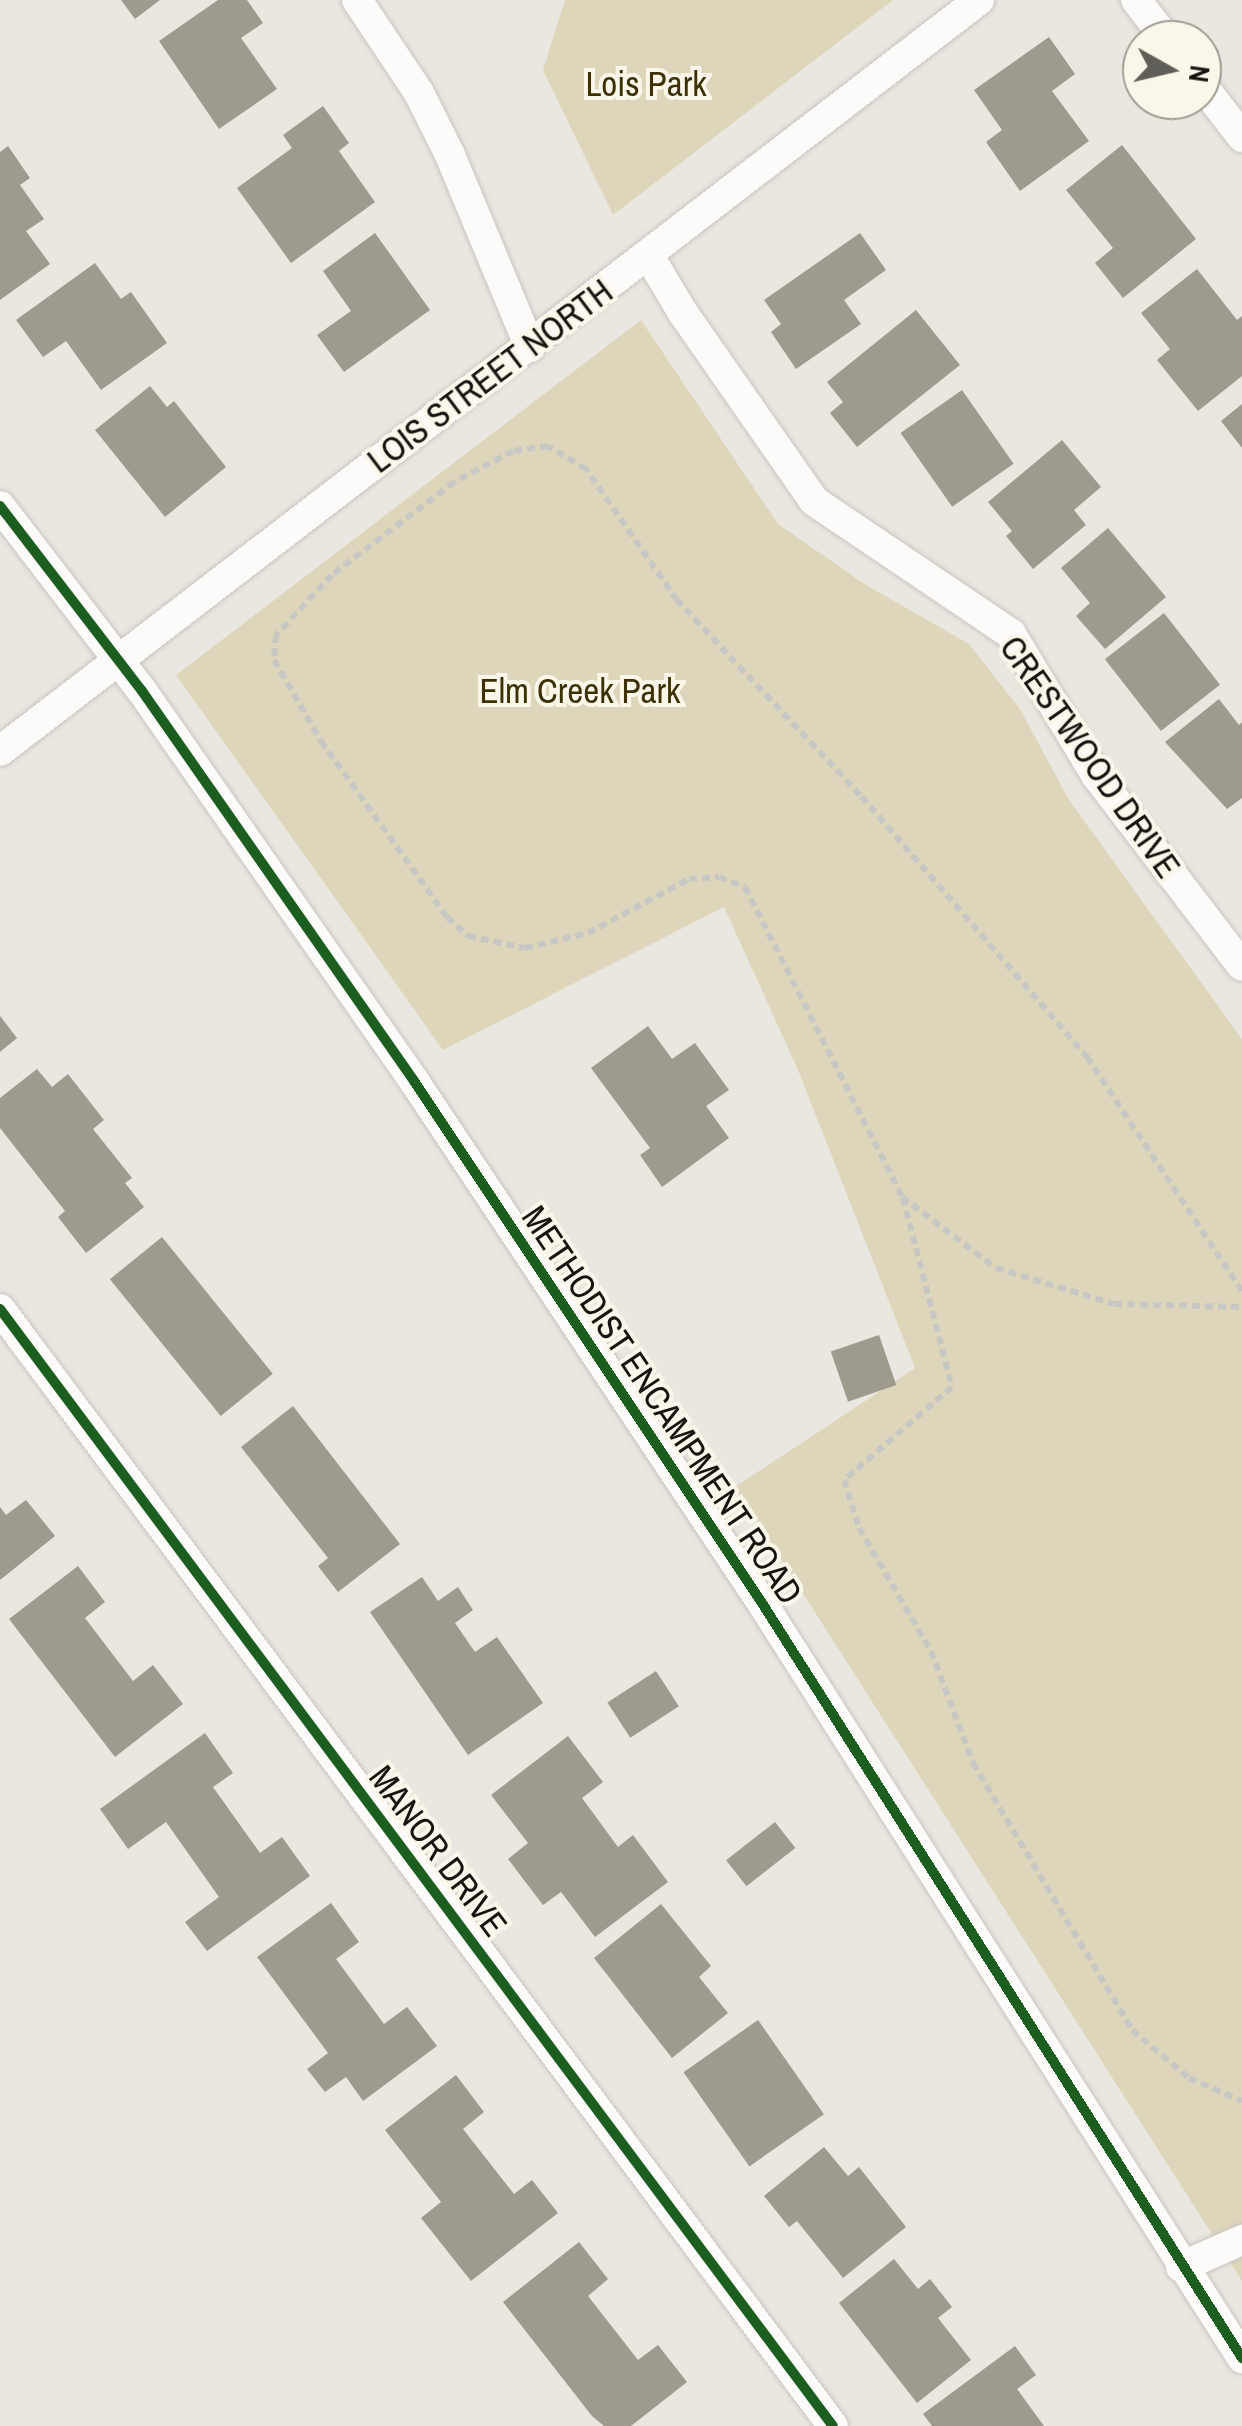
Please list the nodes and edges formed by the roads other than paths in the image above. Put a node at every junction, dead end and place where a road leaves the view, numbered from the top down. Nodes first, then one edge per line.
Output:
1 (357, 0) edge
2 (980, 0) edge
3 (1136, 0) edge
4 (1152, 20) edge
5 (1222, 110) edge
6 (1242, 136) edge
7 (648, 256) junction
8 (530, 346) junction
9 (0, 506) edge
10 (117, 660) junction
11 (0, 751) edge
12 (1242, 966) edge
13 (0, 1308) edge
14 (1242, 2240) edge
15 (1181, 2267) junction
16 (1242, 2358) edge
17 (833, 2426) edge

1 - 8 street
2 - 7 street, LOIS STREET NORTH
3 - 4 street
5 - 6 street
7 - 8 street, LOIS STREET NORTH
7 - 12 street, CRESTWOOD DRIVE
8 - 10 street, LOIS STREET NORTH
9 - 10 street, METHODIST ENCAMPMENT ROAD
10 - 11 street, LOIS STREET NORTH
10 - 15 street, METHODIST ENCAMPMENT ROAD
13 - 17 street, MANOR DRIVE
14 - 15 street
15 - 16 street, METHODIST ENCAMPMENT ROAD

